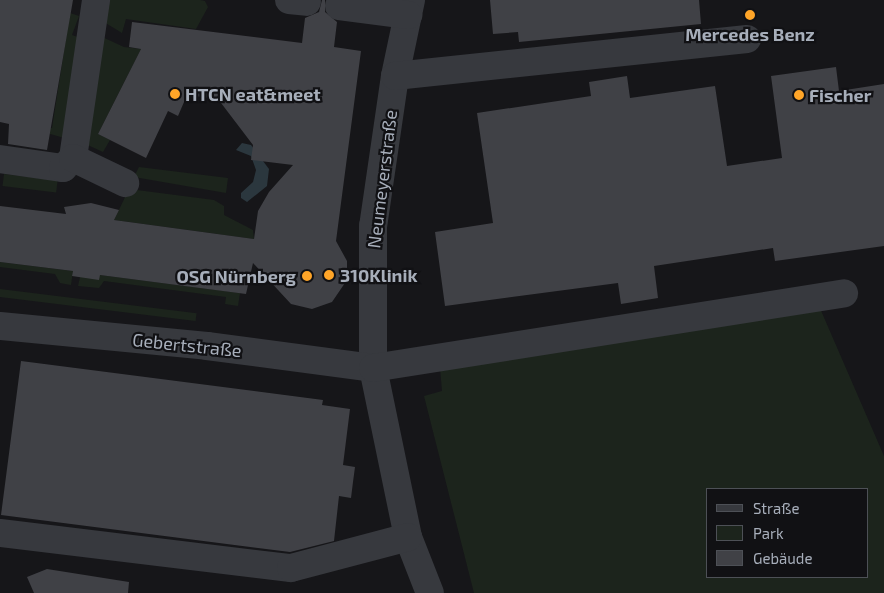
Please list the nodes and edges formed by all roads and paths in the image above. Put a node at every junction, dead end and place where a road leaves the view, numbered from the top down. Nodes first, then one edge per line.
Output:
1 (96, 0) edge
2 (339, 6) dead end
3 (410, 8) edge
4 (747, 39) dead end
5 (395, 76) junction
6 (73, 158) junction
7 (0, 159) edge
8 (125, 183) dead end
9 (844, 293) dead end
10 (0, 326) edge
11 (373, 368) junction
12 (0, 533) edge
13 (408, 537) junction
14 (430, 593) edge

1 - 6 street
2 - 3 street
3 - 5 street, Neumeyerstraße
4 - 5 street
5 - 11 street, Neumeyerstraße
6 - 7 street
6 - 8 street
9 - 11 street, Gebertstraße
10 - 11 street, Gebertstraße
11 - 13 street, Neumeyerstraße
12 - 13 street
13 - 14 street, Neumeyerstraße

